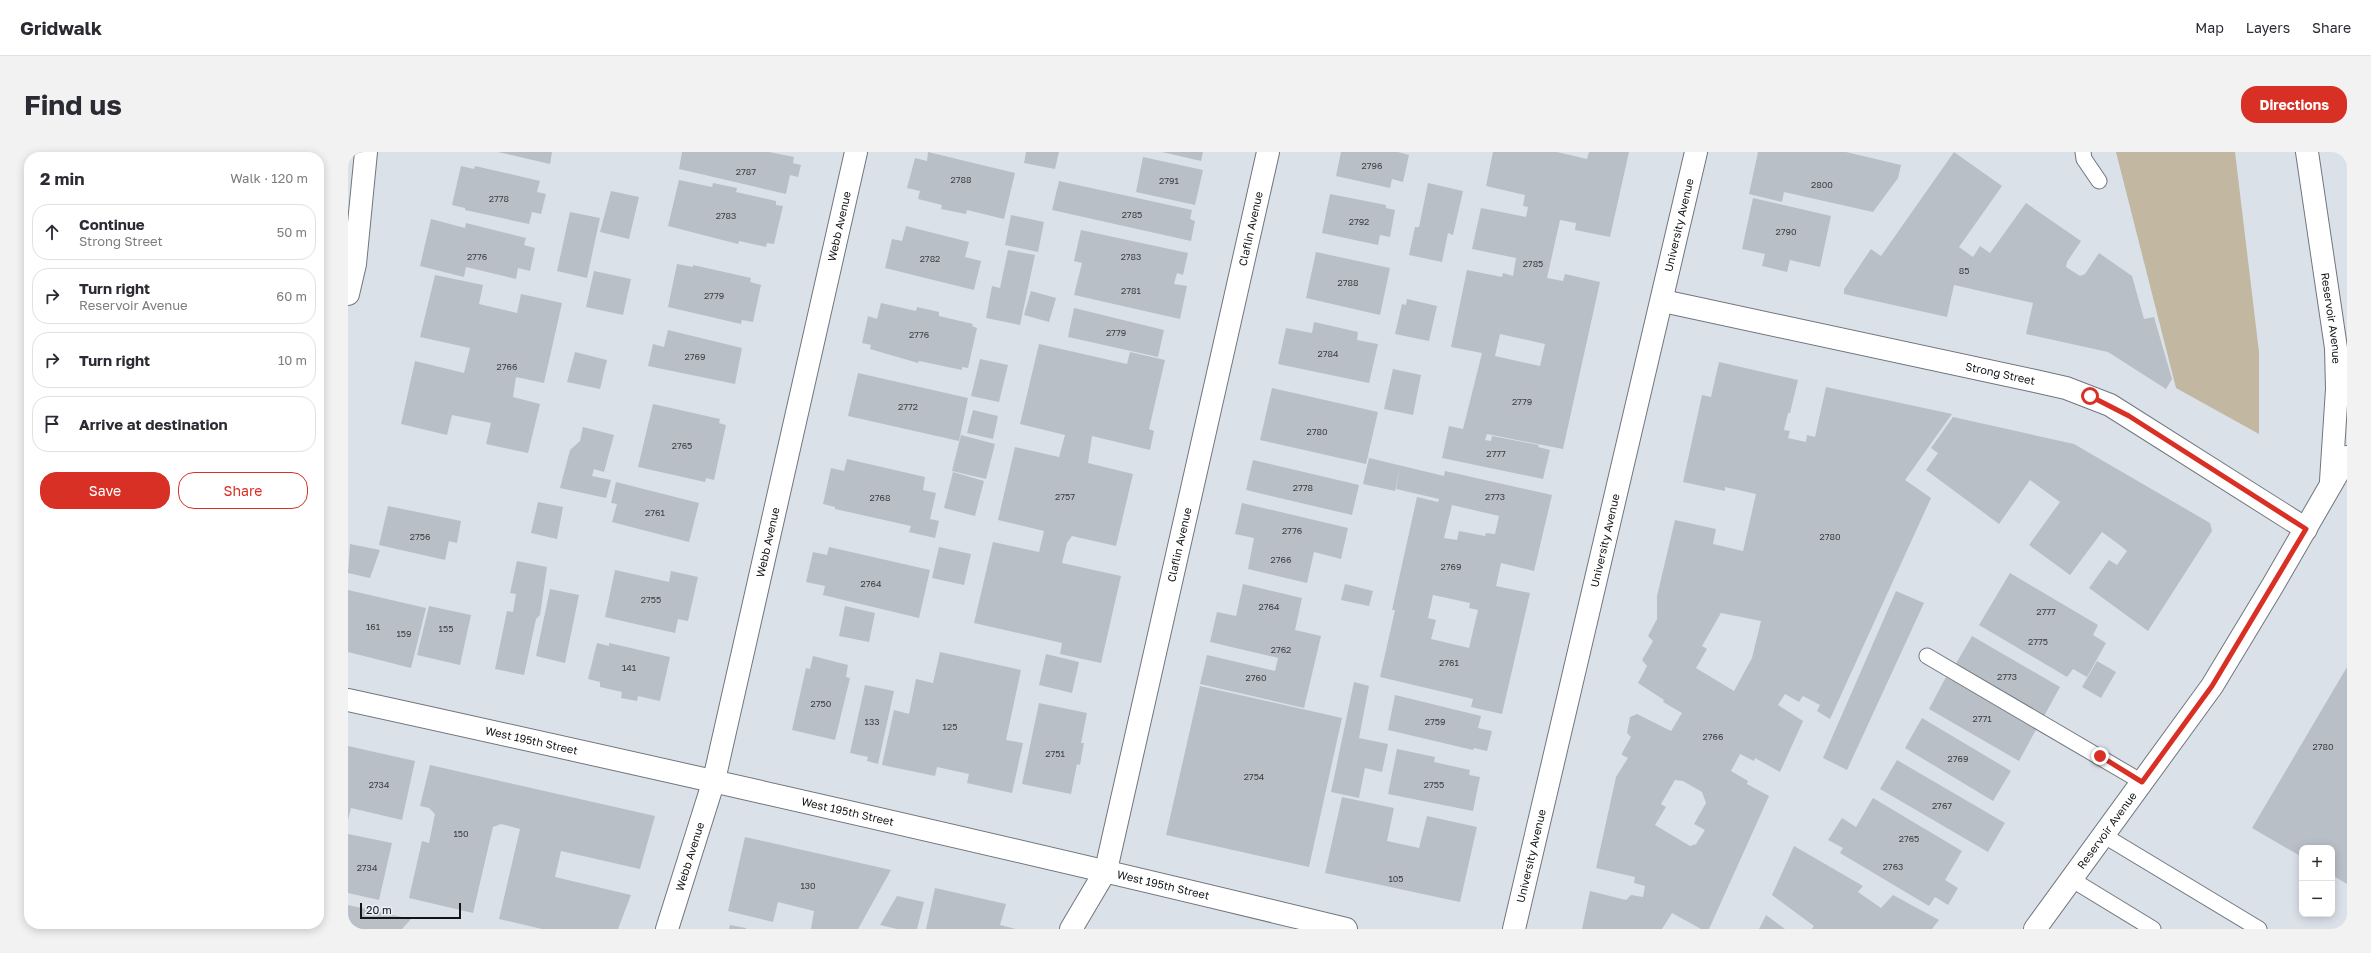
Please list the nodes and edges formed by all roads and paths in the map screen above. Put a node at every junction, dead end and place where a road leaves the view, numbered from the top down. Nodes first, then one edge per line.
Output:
1 (366, 152) edge
2 (856, 152) edge
3 (1268, 152) edge
4 (1696, 152) edge
5 (2083, 152) edge
6 (2307, 152) edge
7 (2099, 181) dead end
8 (348, 294) edge
9 (1663, 301) junction
10 (2347, 457) edge
11 (2330, 486) junction
12 (2306, 529) junction
13 (1927, 656) dead end
14 (348, 700) edge
15 (714, 780) junction
16 (2142, 782) junction
17 (2103, 835) junction
18 (1106, 870) junction
19 (2071, 879) junction
20 (667, 929) edge
21 (1071, 929) edge
22 (1346, 929) edge
23 (1514, 929) edge
24 (2035, 929) edge
25 (2154, 929) edge
26 (2259, 929) edge

1 - 8 street
2 - 15 street, Webb Avenue
3 - 18 street, Claflin Avenue
4 - 9 street, University Avenue
5 - 7 lane
6 - 11 street, Reservoir Avenue
9 - 12 street, Strong Street
9 - 23 street, University Avenue
10 - 11 street, Reservoir Avenue
11 - 12 street, Reservoir Avenue
12 - 16 street, Reservoir Avenue
13 - 16 lane
14 - 15 street, West 195th Street
15 - 18 street, West 195th Street
15 - 20 street, Webb Avenue
16 - 17 street, Reservoir Avenue
17 - 19 street, Reservoir Avenue
17 - 26 lane
18 - 21 street, Claflin Avenue
18 - 22 street, West 195th Street
19 - 24 street, Reservoir Avenue
19 - 25 lane

